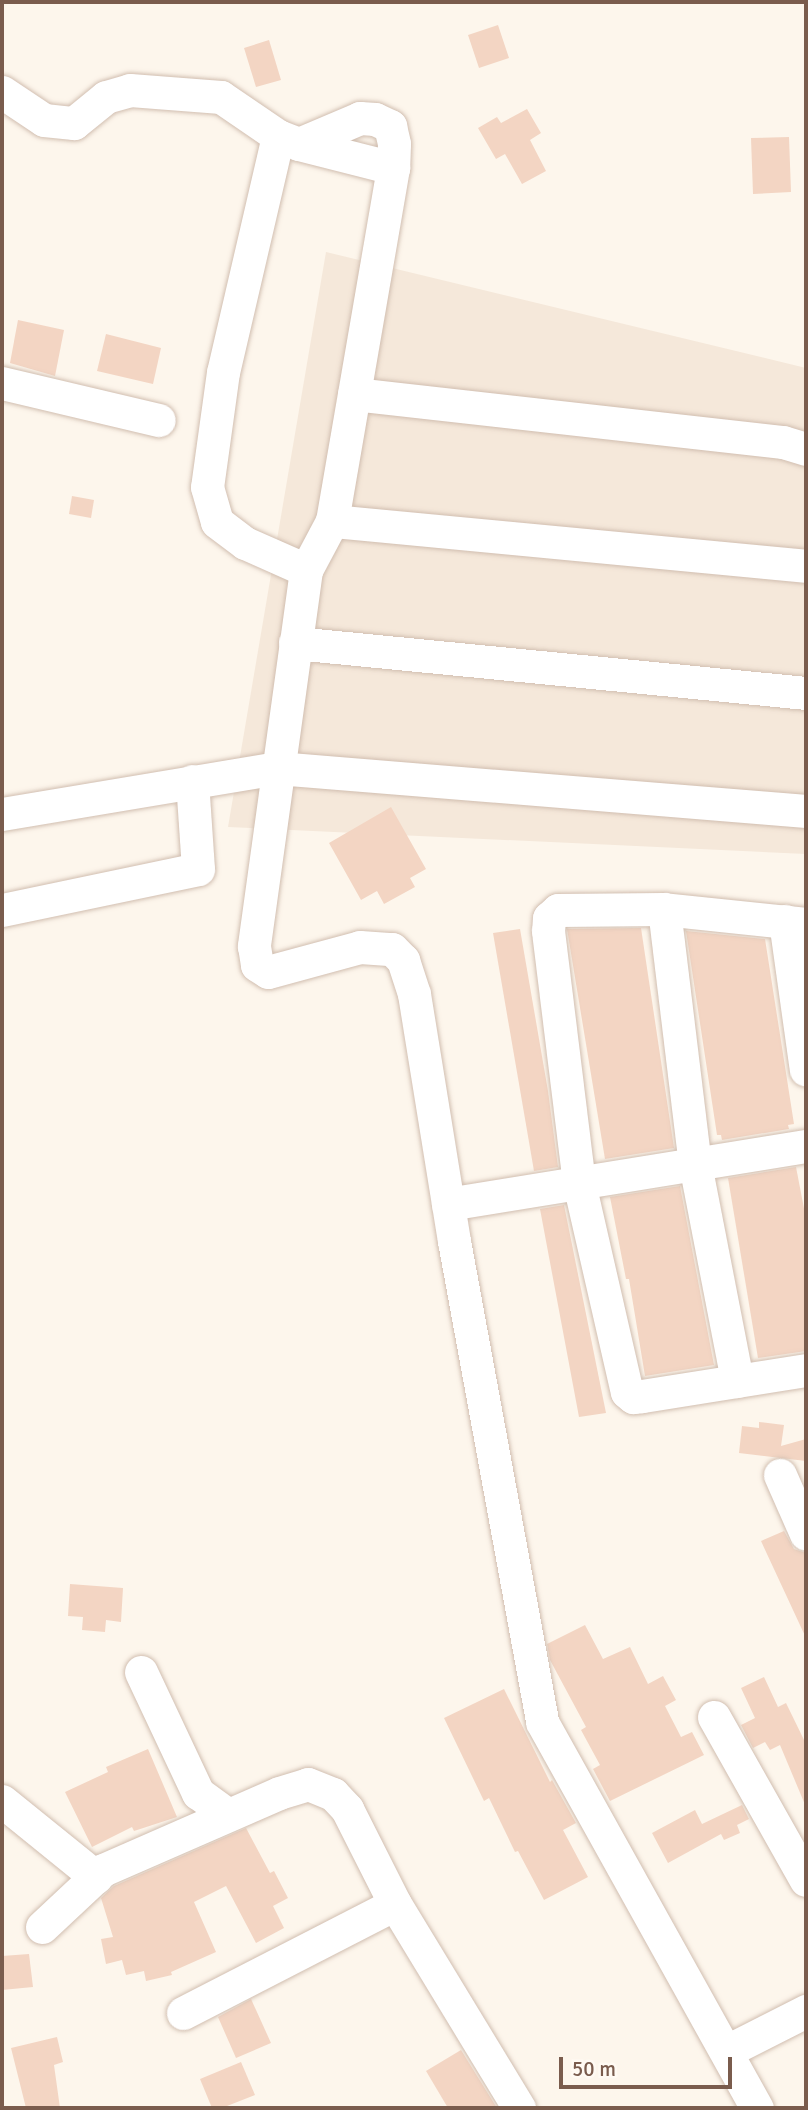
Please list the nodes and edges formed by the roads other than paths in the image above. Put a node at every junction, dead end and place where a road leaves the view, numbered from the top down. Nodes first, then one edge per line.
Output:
1 (2, 92) edge
2 (288, 140) junction
3 (2, 383) edge
4 (354, 394) junction
5 (159, 420) dead end
6 (806, 449) edge
7 (332, 522) junction
8 (806, 566) edge
9 (306, 570) junction
10 (295, 643) junction
11 (806, 693) edge
12 (277, 768) junction
13 (192, 781) junction
14 (806, 811) edge
15 (2, 814) edge
16 (664, 909) junction
17 (2, 910) edge
18 (796, 923) edge
19 (806, 1070) edge
20 (806, 1146) edge
21 (695, 1164) junction
22 (579, 1183) junction
23 (448, 1204) junction
24 (806, 1370) edge
25 (737, 1381) junction
26 (780, 1475) dead end
27 (806, 1534) edge
28 (141, 1672) dead end
29 (715, 1717) dead end
30 (2, 1801) edge
31 (228, 1815) junction
32 (96, 1877) junction
33 (806, 1880) edge
34 (395, 1903) junction
35 (42, 1927) dead end
36 (806, 2011) edge
37 (183, 2013) dead end
38 (727, 2051) junction
39 (519, 2108) edge
40 (757, 2108) edge

1 - 2 street
2 - 4 street
2 - 9 street
3 - 5 street
4 - 6 street
4 - 7 street
7 - 8 street
7 - 9 street
9 - 10 street
10 - 11 street
10 - 12 street
12 - 13 street
12 - 14 street
12 - 23 street
13 - 15 street
13 - 17 street
16 - 18 street
16 - 21 street
16 - 22 street
18 - 19 street
20 - 21 street
21 - 22 street
21 - 25 street
22 - 23 street
22 - 25 street
23 - 38 street
24 - 25 street
26 - 27 street
28 - 31 street
29 - 33 street
30 - 32 street
31 - 32 street
31 - 34 street
32 - 35 street
34 - 37 street
34 - 39 street
36 - 38 street
38 - 40 street

